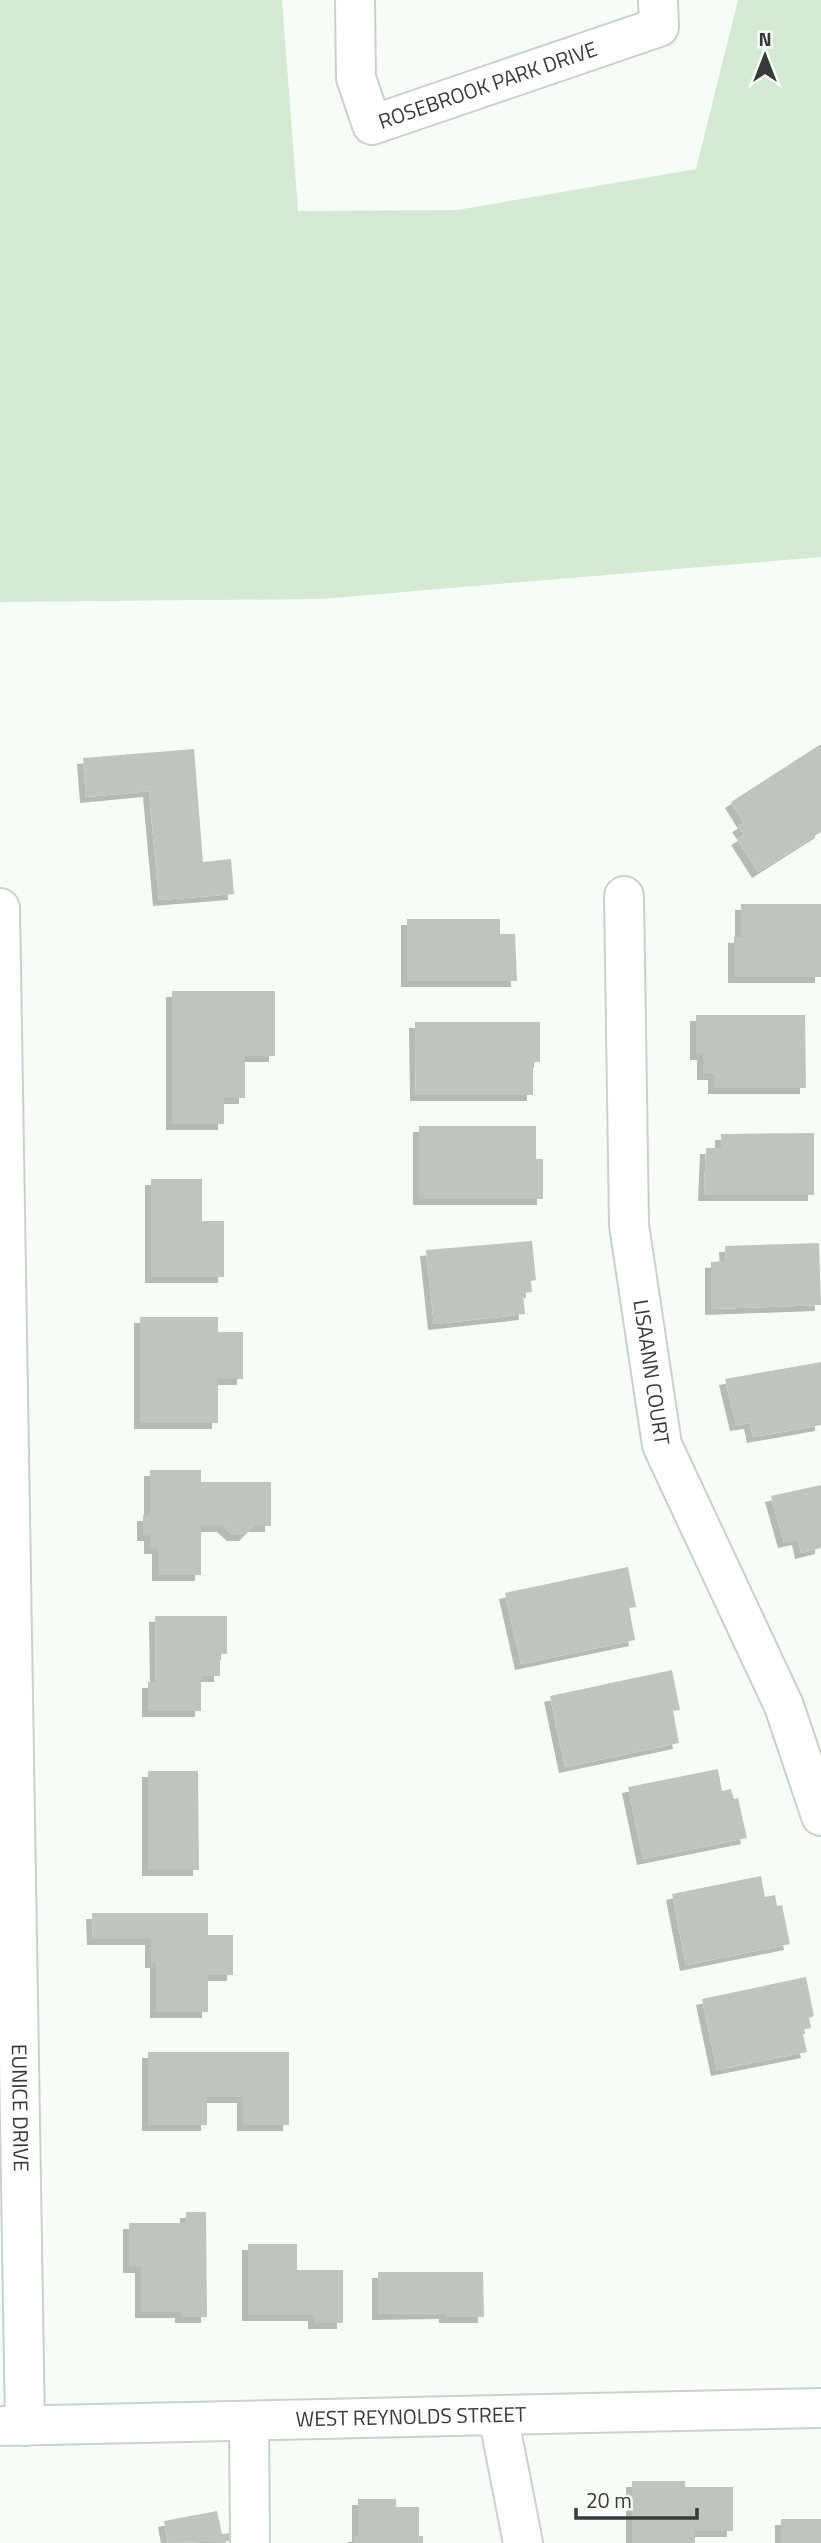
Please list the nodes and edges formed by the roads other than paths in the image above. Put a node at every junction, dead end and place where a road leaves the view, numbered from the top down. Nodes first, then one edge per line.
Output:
1 (355, 0) edge
2 (658, 0) edge
3 (624, 896) dead end
4 (0, 908) edge
5 (821, 1816) edge
6 (821, 2408) edge
7 (498, 2415) junction
8 (249, 2421) junction
9 (13, 2426) edge
10 (250, 2543) edge
11 (523, 2543) edge

1 - 2 street, ROSEBROOK PARK DRIVE
3 - 5 street, LISAANN COURT
4 - 9 street, EUNICE DRIVE
6 - 7 street, WEST REYNOLDS STREET
7 - 8 street, WEST REYNOLDS STREET
7 - 11 street
8 - 9 street, WEST REYNOLDS STREET
8 - 10 street

